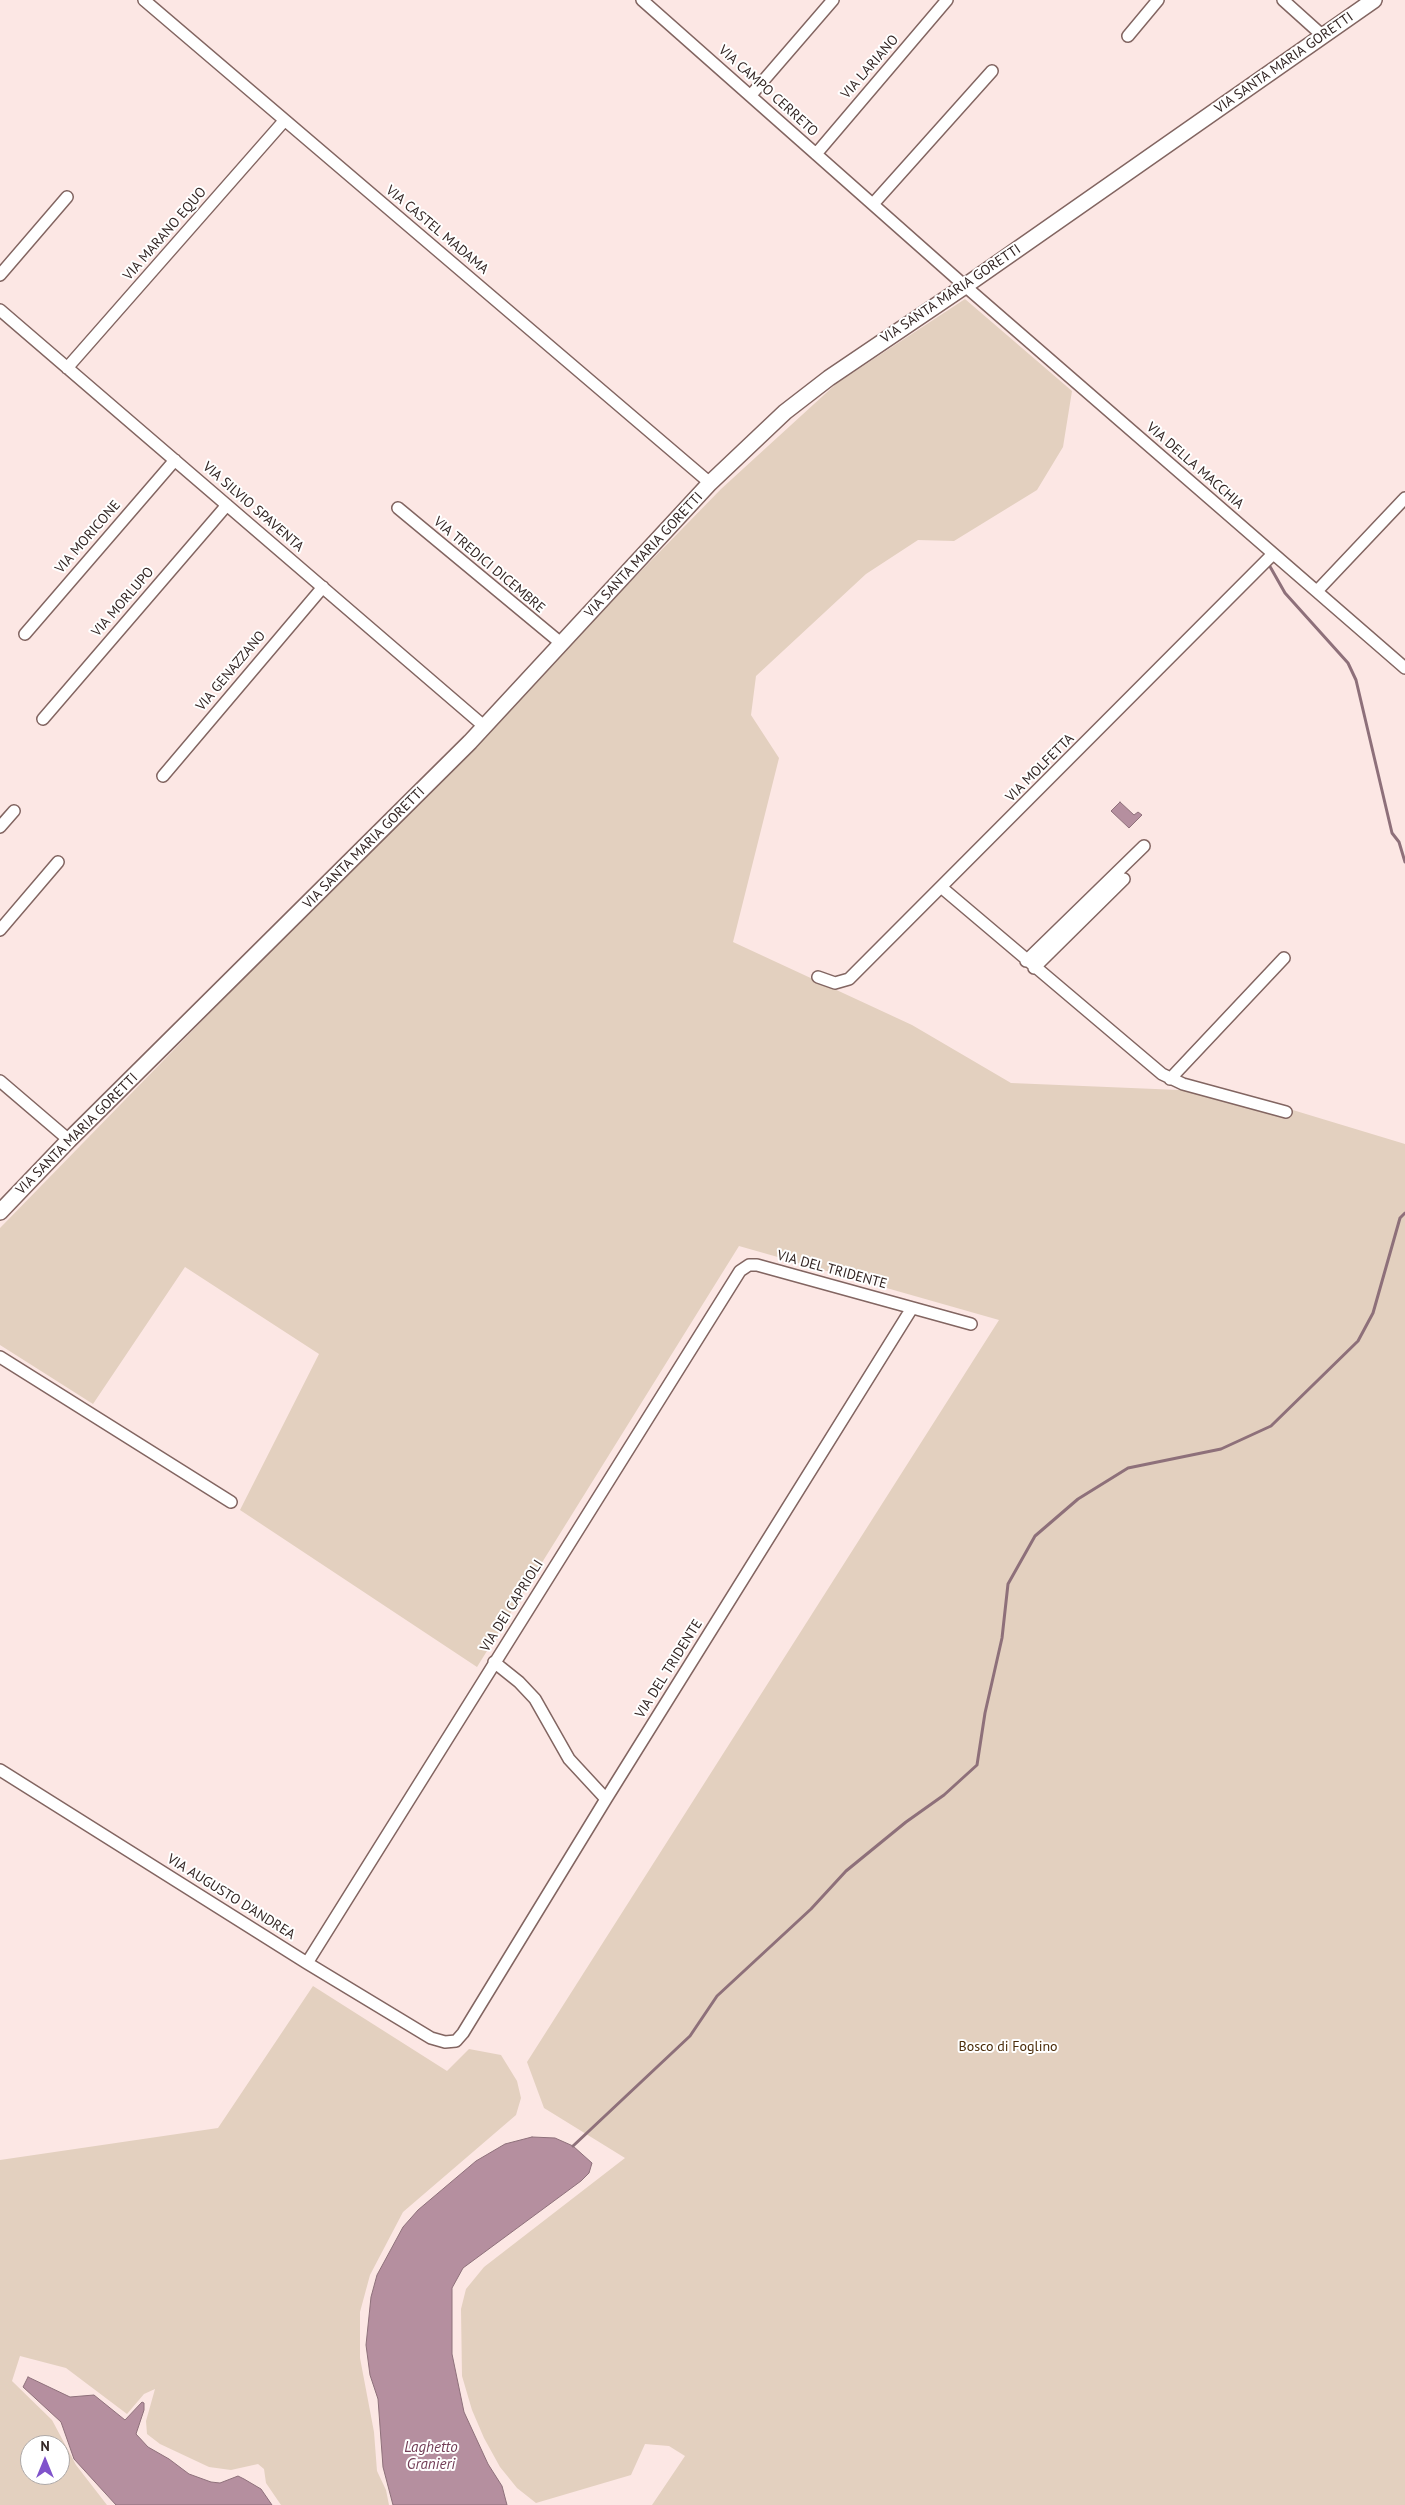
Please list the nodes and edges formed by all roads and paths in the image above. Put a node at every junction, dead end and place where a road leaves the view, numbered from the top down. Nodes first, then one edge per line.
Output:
1 (144, 0) edge
2 (642, 0) edge
3 (833, 0) edge
4 (947, 0) edge
5 (1158, 0) edge
6 (1283, 0) edge
7 (1374, 0) edge
8 (1128, 36) dead end
9 (1323, 36) junction
10 (992, 71) dead end
11 (751, 95) junction
12 (284, 120) junction
13 (816, 154) junction
14 (67, 197) dead end
15 (873, 204) junction
16 (0, 275) edge
17 (965, 286) junction
18 (0, 310) edge
19 (67, 368) junction
20 (175, 460) junction
21 (710, 483) junction
22 (1405, 498) edge
23 (227, 504) junction
24 (398, 508) dead end
25 (1272, 554) junction
26 (323, 587) junction
27 (1316, 591) junction
28 (25, 634) dead end
29 (562, 644) junction
30 (1405, 668) edge
31 (43, 720) dead end
32 (485, 726) junction
33 (163, 776) dead end
34 (14, 812) dead end
35 (0, 827) edge
36 (1144, 846) dead end
37 (58, 862) dead end
38 (1124, 879) dead end
39 (941, 888) junction
40 (0, 930) edge
41 (1284, 958) dead end
42 (1030, 964) junction
43 (818, 977) dead end
44 (1170, 1079) junction
45 (0, 1081) edge
46 (1286, 1112) dead end
47 (69, 1140) junction
48 (0, 1212) edge
49 (745, 1267) joint
50 (912, 1308) junction
51 (971, 1324) dead end
52 (0, 1357) edge
53 (231, 1502) dead end
54 (494, 1662) junction
55 (0, 1770) edge
56 (606, 1799) junction
57 (307, 1963) junction
58 (449, 2042) joint

1 - 12 street, VIA CASTEL MADAMA
2 - 11 street, VIA CAMPO CERRETO
3 - 11 street
4 - 13 street, VIA LARIANO
5 - 8 street
6 - 9 street
7 - 9 main road, VIA SANTA MARIA GORETTI
9 - 17 main road, VIA SANTA MARIA GORETTI
10 - 15 street
11 - 13 street, VIA CAMPO CERRETO
12 - 19 street, VIA MARANO EQUO
12 - 21 street, VIA CASTEL MADAMA
13 - 15 street, VIA CAMPO CERRETO
14 - 16 street
15 - 17 street, VIA CAMPO CERRETO
17 - 21 main road, VIA SANTA MARIA GORETTI
17 - 25 street, VIA DELLA MACCHIA
18 - 19 street, VIA SILVIO SPAVENTA
19 - 20 street, VIA SILVIO SPAVENTA
20 - 23 street, VIA SILVIO SPAVENTA
20 - 28 street, VIA MORICONE
21 - 29 main road, VIA SANTA MARIA GORETTI
22 - 27 street
23 - 26 street, VIA SILVIO SPAVENTA
23 - 31 street, VIA MORLUPO
24 - 29 street, VIA TREDICI DICEMBRE
25 - 27 street, VIA DELLA MACCHIA
25 - 39 street, VIA MOLFETTA
26 - 32 street, VIA SILVIO SPAVENTA
26 - 33 street, VIA GENAZZANO
27 - 30 street, VIA DELLA MACCHIA
29 - 32 main road, VIA SANTA MARIA GORETTI
32 - 47 main road, VIA SANTA MARIA GORETTI
34 - 35 street
36 - 42 street
37 - 40 street
38 - 42 street
39 - 42 street
39 - 43 street, VIA MOLFETTA
41 - 44 street
42 - 44 street
44 - 46 street
45 - 47 street
47 - 48 main road, VIA SANTA MARIA GORETTI
49 - 50 street, VIA DEL TRIDENTE
49 - 54 street, VIA DEI CAPRIOLI
50 - 51 street, VIA DEL TRIDENTE
50 - 56 street, VIA DEL TRIDENTE
52 - 53 street
54 - 56 street
54 - 57 street, VIA DEI CAPRIOLI
55 - 57 street, VIA AUGUSTO D'ANDREA
56 - 58 street, VIA DEL TRIDENTE
57 - 58 street, VIA AUGUSTO D'ANDREA

